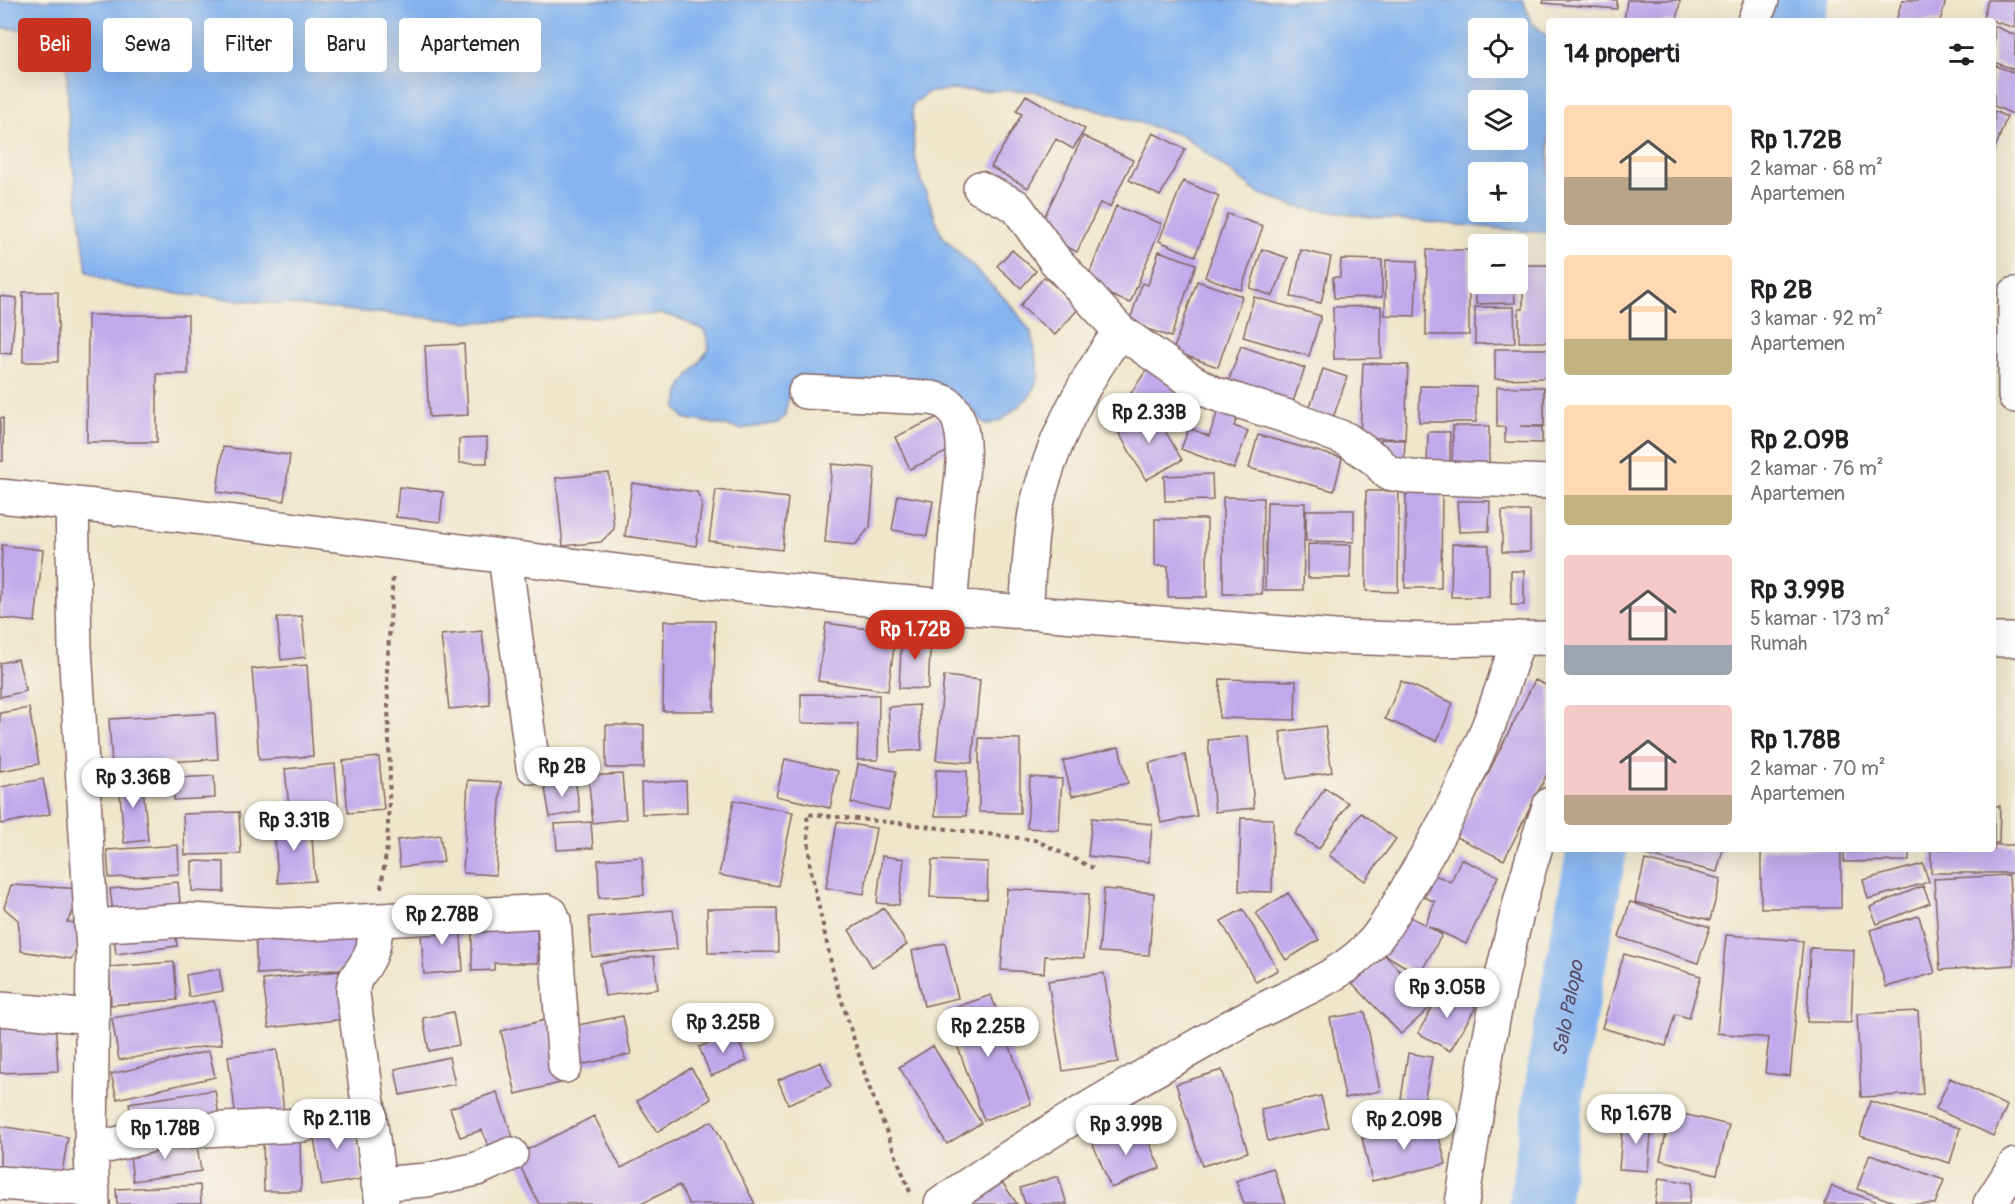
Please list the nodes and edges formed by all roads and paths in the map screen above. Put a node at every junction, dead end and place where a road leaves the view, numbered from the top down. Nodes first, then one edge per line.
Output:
1 (1762, 0) edge
2 (1755, 18) edge
3 (980, 188) dead end
4 (2015, 294) edge
5 (1120, 332) junction
6 (805, 392) dead end
7 (2015, 396) edge
8 (1546, 482) edge
9 (0, 496) edge
10 (72, 503) junction
11 (395, 542) junction
12 (505, 557) junction
13 (950, 606) junction
14 (1026, 613) junction
15 (1534, 638) edge
16 (1996, 640) edge
17 (2015, 640) edge
18 (533, 767) dead end
19 (1546, 814) edge
20 (1093, 868) dead end
21 (377, 921) junction
22 (92, 926) junction
23 (0, 1009) edge
24 (93, 1017) junction
25 (566, 1066) dead end
26 (304, 1125) dead end
27 (91, 1150) junction
28 (511, 1154) dead end
29 (2015, 1165) edge
30 (0, 1183) edge
31 (910, 1193) dead end
32 (380, 1194) edge
33 (93, 1197) edge
34 (941, 1204) edge
35 (1462, 1204) edge
36 (1990, 1204) edge

1 - 2 street
3 - 5 street
4 - 7 street
5 - 8 street
5 - 14 street
6 - 13 street
9 - 10 street
10 - 11 street
10 - 22 street
11 - 12 street
11 - 21 path
12 - 13 street
12 - 18 street
13 - 14 street
14 - 15 street
15 - 34 street
16 - 17 street
19 - 35 street
20 - 31 path
21 - 22 street
21 - 25 street
21 - 32 street
22 - 24 street
23 - 24 street
24 - 27 street
26 - 27 street
27 - 33 street
28 - 32 street
29 - 36 street
30 - 33 street

